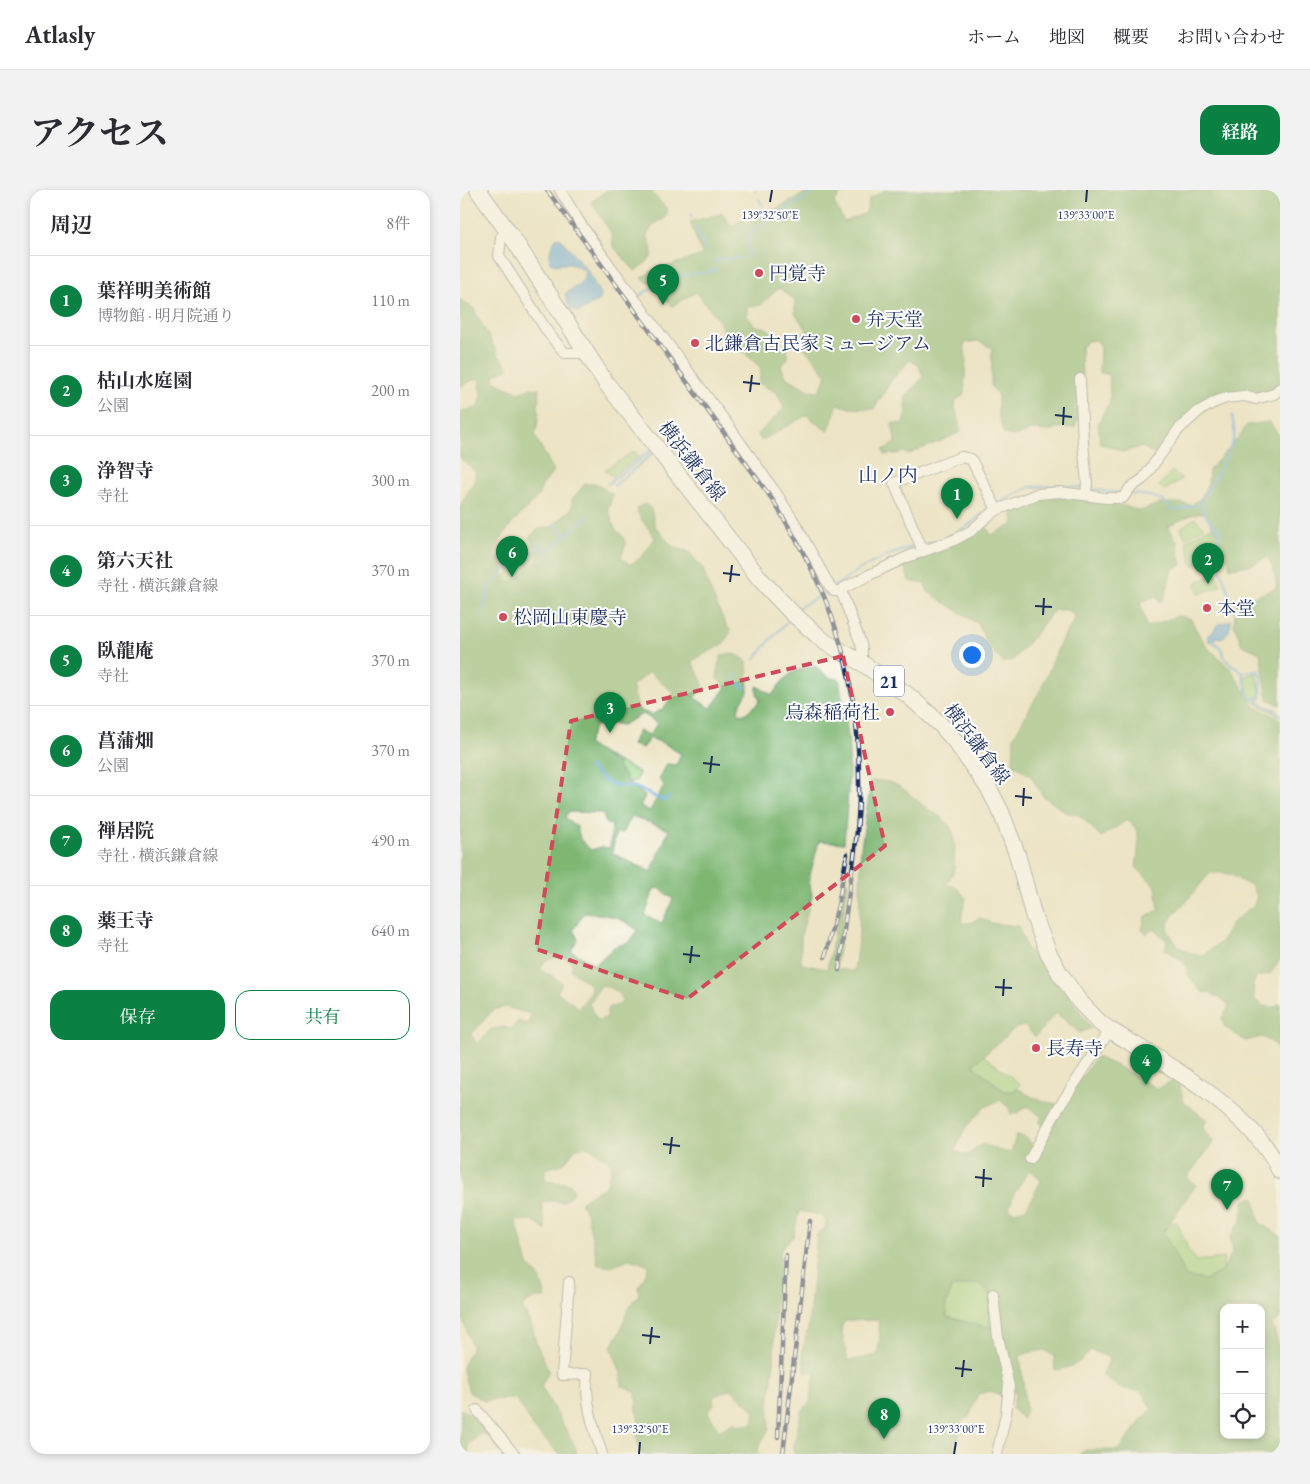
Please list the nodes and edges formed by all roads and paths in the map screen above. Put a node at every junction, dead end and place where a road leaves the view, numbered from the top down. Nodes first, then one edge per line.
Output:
1 (478, 190) edge
2 (560, 190) edge
3 (508, 232) junction
4 (587, 353) junction
5 (1080, 379) dead end
6 (1280, 388) edge
7 (1087, 490) junction
8 (995, 506) junction
9 (921, 546) junction
10 (834, 589) junction
11 (862, 663) junction
12 (1110, 1030) junction
13 (1030, 1159) dead end
14 (1280, 1171) edge
15 (569, 1282) dead end
16 (993, 1294) dead end
17 (477, 1410) dead end
18 (514, 1454) edge
19 (602, 1454) edge
20 (997, 1454) edge

1 - 3 main road, 横浜鎌倉線 / 21
2 - 10 street
3 - 4 main road, 横浜鎌倉線 / 21
3 - 4 street
4 - 11 main road, 横浜鎌倉線 / 21
5 - 7 street
6 - 7 street
7 - 8 street
8 - 9 street
8 - 9 street
9 - 10 street
10 - 11 street
11 - 12 main road, 横浜鎌倉線 / 21
12 - 13 street
12 - 14 main road, 横浜鎌倉線 / 21
15 - 19 street
16 - 20 street
17 - 18 street

